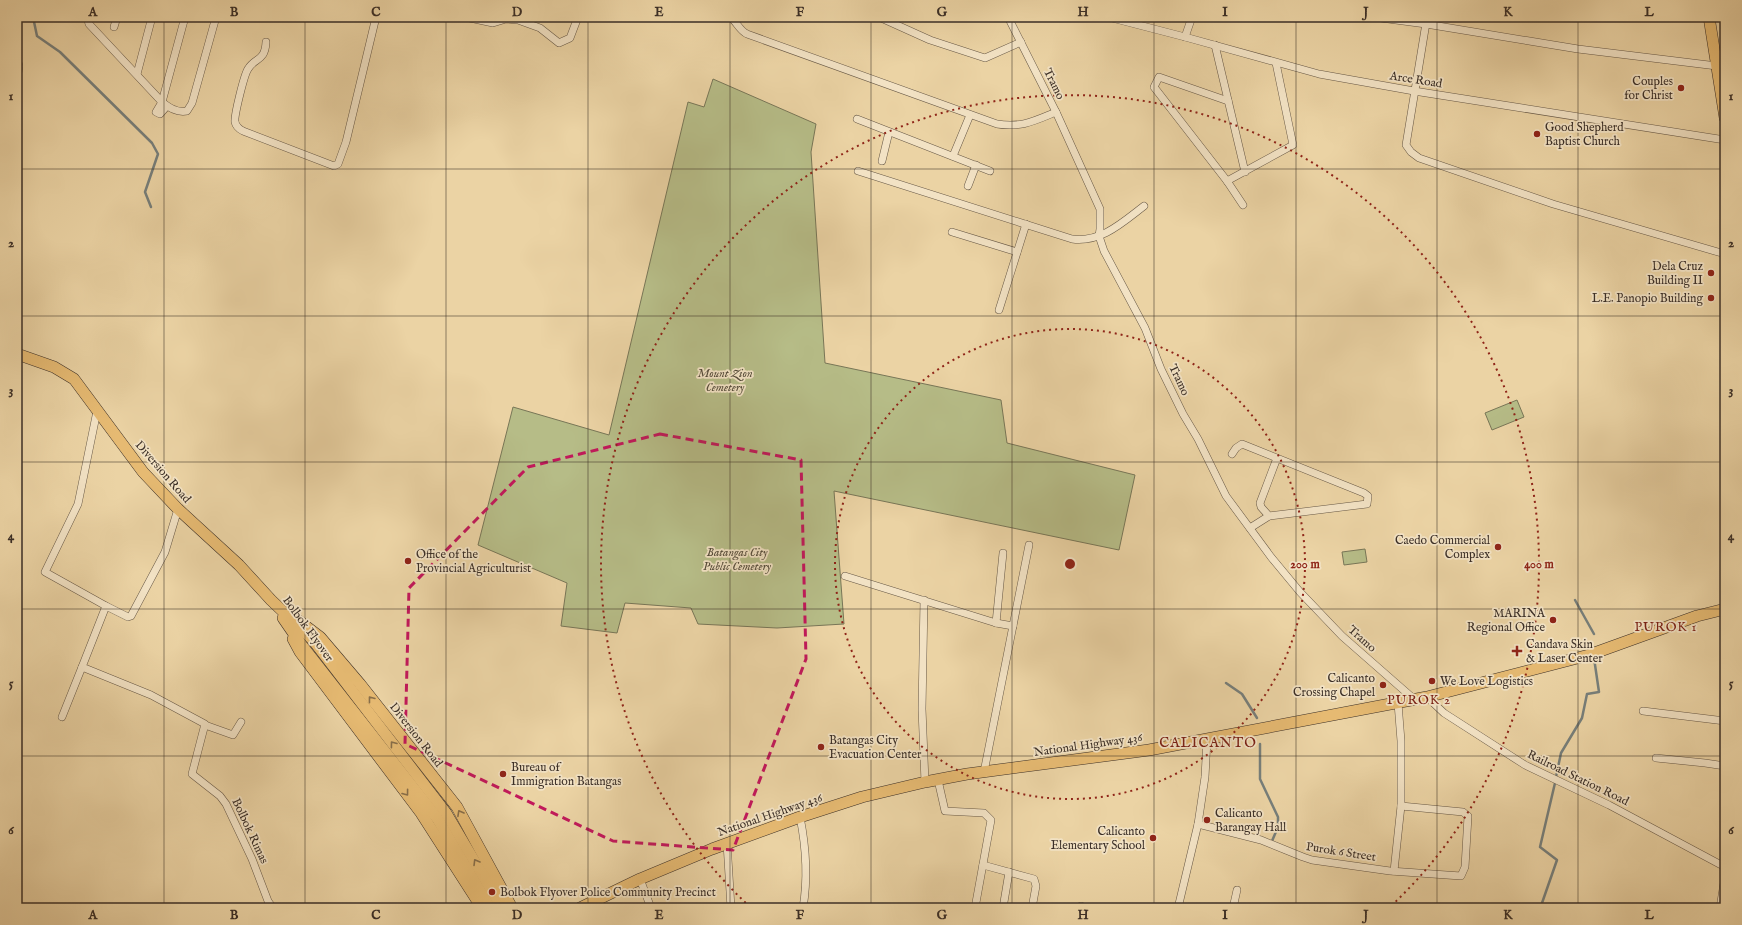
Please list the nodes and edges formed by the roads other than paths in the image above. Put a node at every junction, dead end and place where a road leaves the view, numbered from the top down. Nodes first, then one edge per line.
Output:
1 (87, 17) edge
2 (117, 17) edge
3 (152, 17) edge
4 (185, 17) edge
5 (216, 17) edge
6 (376, 17) edge
7 (465, 17) edge
8 (578, 17) edge
9 (730, 17) edge
10 (879, 17) edge
11 (1008, 17) edge
12 (1108, 17) edge
13 (1192, 17) edge
14 (1373, 17) edge
15 (1709, 17) edge
16 (1130, 20) edge
17 (1427, 20) edge
18 (114, 27) dead end
19 (1185, 36) junction
20 (266, 42) dead end
21 (1021, 42) junction
22 (1215, 45) junction
23 (17, 58) edge
24 (1276, 63) junction
25 (1717, 66) junction
26 (137, 74) junction
27 (17, 80) edge
28 (1414, 91) junction
29 (1228, 101) junction
30 (164, 104) junction
31 (1056, 112) junction
32 (970, 115) junction
33 (1725, 118) edge
34 (857, 119) dead end
35 (889, 132) junction
36 (1725, 140) edge
37 (953, 156) junction
38 (882, 161) dead end
39 (976, 165) junction
40 (858, 171) dead end
41 (990, 171) dead end
42 (1245, 172) junction
43 (1227, 181) junction
44 (968, 186) dead end
45 (1243, 205) dead end
46 (1144, 206) dead end
47 (1026, 224) junction
48 (952, 232) dead end
49 (1098, 236) junction
50 (1017, 252) junction
51 (1725, 254) edge
52 (999, 310) dead end
53 (17, 354) edge
54 (97, 410) junction
55 (1232, 454) dead end
56 (1277, 458) junction
57 (178, 509) junction
58 (1269, 516) junction
59 (1250, 528) junction
60 (1029, 545) dead end
61 (1004, 553) dead end
62 (845, 576) dead end
63 (271, 600) junction
64 (924, 600) junction
65 (106, 606) junction
66 (1725, 609) edge
67 (996, 623) junction
68 (1014, 626) junction
69 (82, 667) junction
70 (1427, 697) junction
71 (1415, 700) junction
72 (1398, 703) junction
73 (1642, 711) dead end
74 (62, 717) dead end
75 (1725, 721) edge
76 (241, 722) dead end
77 (205, 725) junction
78 (1207, 740) junction
79 (1656, 758) dead end
80 (1725, 766) edge
81 (984, 772) junction
82 (938, 780) junction
83 (925, 782) junction
84 (1401, 806) junction
85 (800, 817) junction
86 (1198, 824) junction
87 (727, 843) junction
88 (984, 865) junction
89 (1725, 867) edge
90 (1394, 871) junction
91 (1009, 872) junction
92 (1725, 876) edge
93 (640, 879) junction
94 (1237, 890) dead end
95 (274, 908) edge
96 (482, 908) edge
97 (490, 908) edge
98 (502, 908) edge
99 (512, 908) edge
100 (580, 908) edge
101 (651, 908) edge
102 (731, 908) edge
103 (803, 908) edge
104 (975, 908) edge
105 (1003, 908) edge
106 (1032, 908) edge
107 (1178, 908) edge
108 (1233, 908) edge
109 (1720, 908) edge

1 - 26 street
2 - 18 street
3 - 26 street
4 - 30 street
5 - 30 street
6 - 20 street
7 - 8 street
9 - 32 street
10 - 21 street
11 - 21 street, Tramo
12 - 16 street, Arce Road
13 - 19 street
14 - 17 street
15 - 25 main road
16 - 19 street, Arce Road
17 - 25 street
17 - 28 street
19 - 22 street, Arce Road
21 - 31 street, Tramo
22 - 24 street, Arce Road
22 - 29 street
23 - 27 street
24 - 28 street, Arce Road
24 - 42 street
25 - 33 main road
26 - 30 street
28 - 36 street, Arce Road
28 - 51 street
29 - 42 street
29 - 43 street
31 - 32 street
31 - 49 street, Tramo
32 - 37 street
34 - 35 street
35 - 37 street
35 - 38 street
37 - 39 street
39 - 41 street
39 - 44 street
40 - 47 street
42 - 43 street
43 - 45 street
46 - 49 street
47 - 49 street
47 - 50 street
48 - 50 street
49 - 59 street, Tramo
50 - 52 street
53 - 54 main road, Diversion Road
54 - 57 main road, Diversion Road
54 - 65 street
55 - 56 street
56 - 58 street
56 - 58 street
57 - 63 main road, Diversion Road
57 - 65 street
58 - 59 street
59 - 71 street, Tramo
60 - 68 street
61 - 67 street
62 - 64 street
63 -> 96 main road, Diversion Road
63 - 97 main road, Bolbok Flyover
98 -> 63 main road, Bolbok Flyover
99 -> 63 main road, Diversion Road
64 - 67 street
64 - 83 street
65 - 69 street
66 - 70 main road, National Highway 436
67 - 68 street
68 - 81 street
69 - 74 street
69 - 77 street
70 - 71 main road, National Highway 436
70 - 89 street, Railroad Station Road
71 - 72 main road, National Highway 436
72 - 78 main road, National Highway 436
72 - 84 street
73 - 75 street
76 - 77 street
77 - 95 street, Bolbok Rimas
78 - 81 main road, National Highway 436
78 - 86 street
79 - 80 street
81 - 82 main road, National Highway 436
82 - 83 main road, National Highway 436
82 - 88 street
83 - 85 main road, National Highway 436
84 - 90 street
84 - 90 street, Purok 6 Street
85 - 87 main road, National Highway 436
85 - 103 street
86 - 90 street, Purok 6 Street
86 - 107 street
87 - 93 main road, National Highway 436
87 - 102 street
88 - 91 street
88 - 104 street
91 - 105 street
91 - 106 street
92 - 109 street
93 - 100 main road, National Highway 436
93 - 101 street
94 - 108 street

